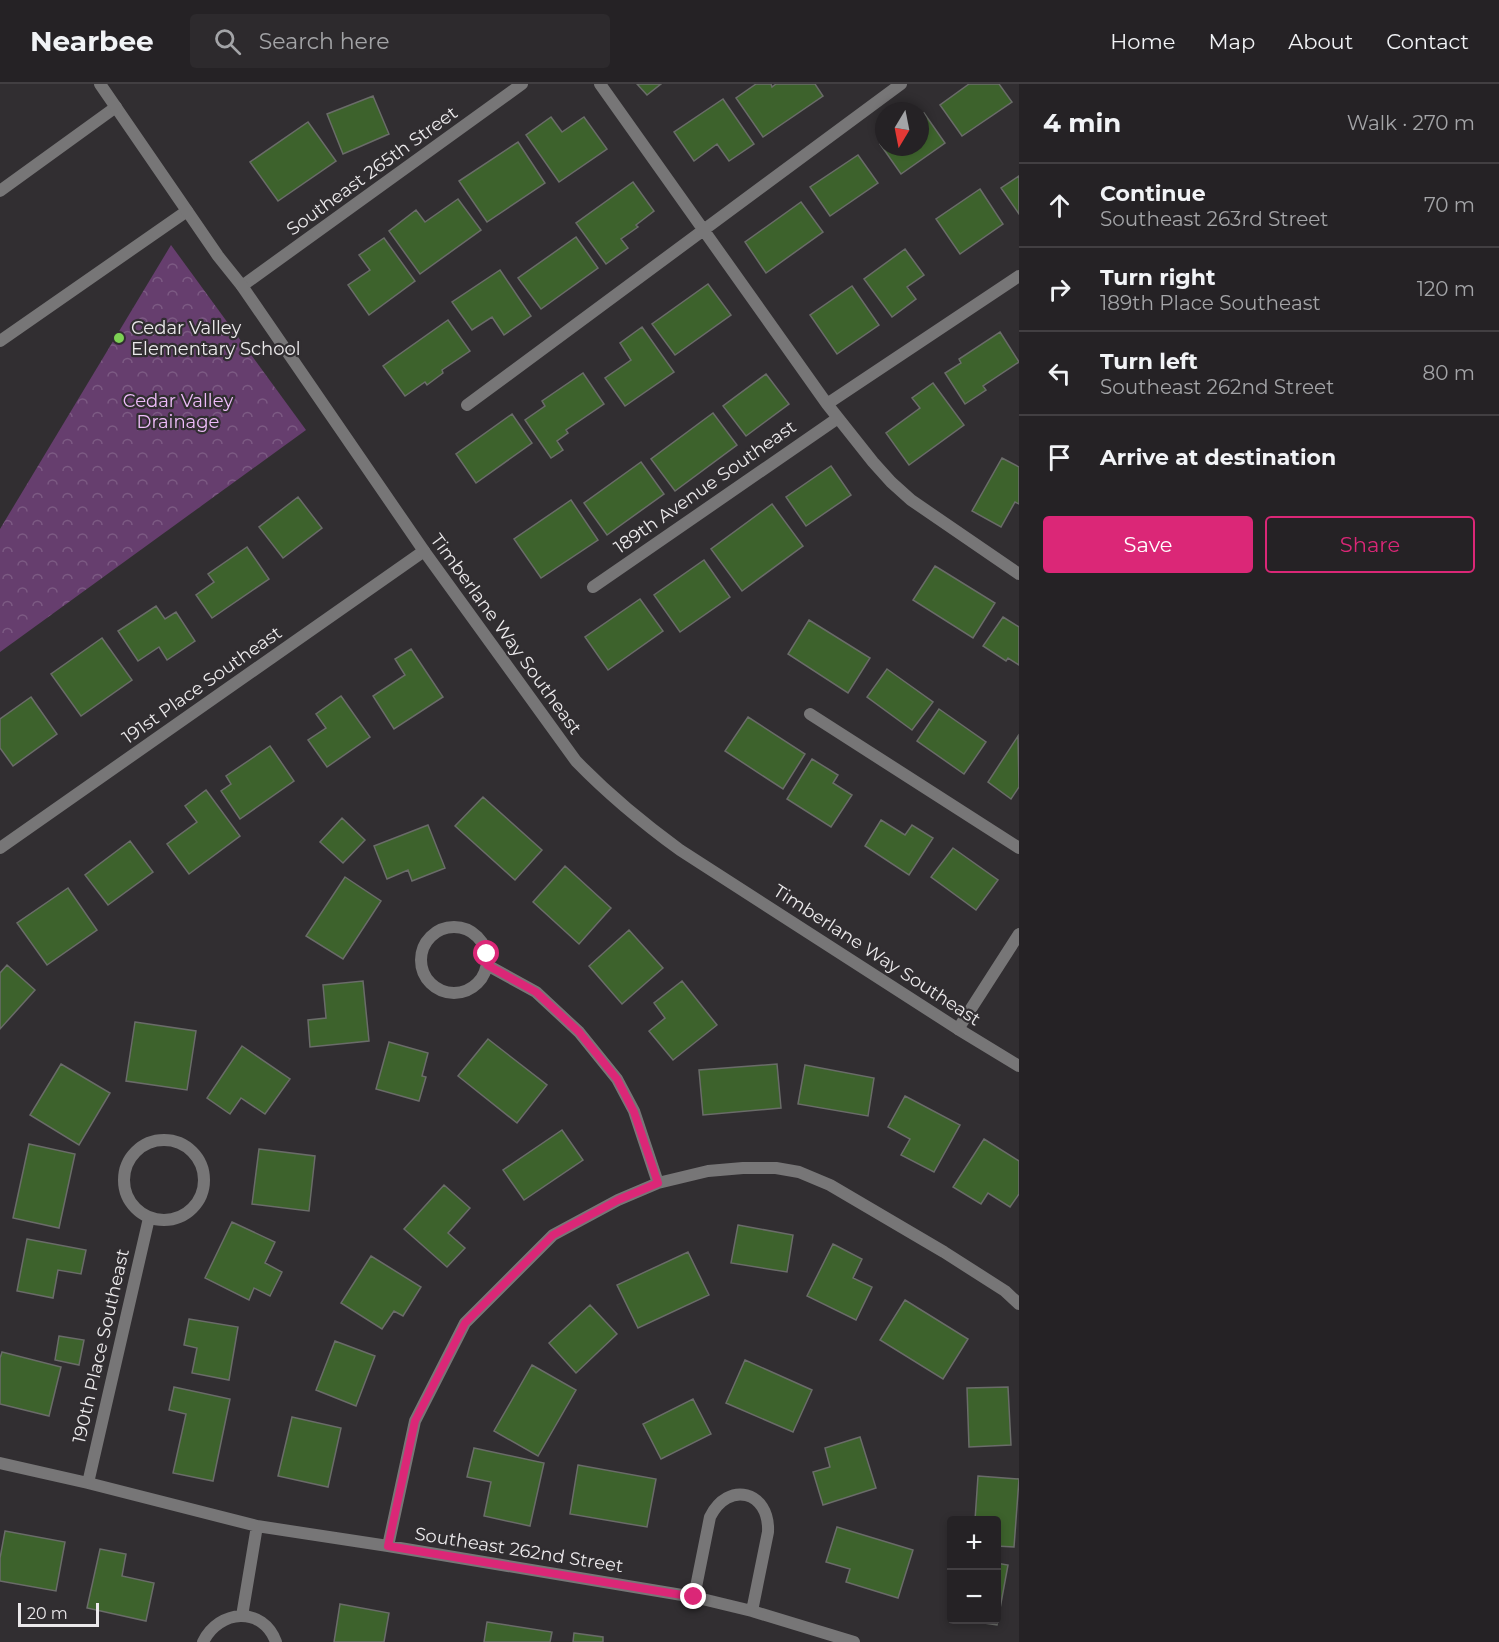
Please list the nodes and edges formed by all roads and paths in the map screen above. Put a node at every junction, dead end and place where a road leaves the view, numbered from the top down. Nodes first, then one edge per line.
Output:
1 (100, 84) edge
2 (522, 84) edge
3 (600, 84) edge
4 (901, 84) edge
5 (116, 107) junction
6 (0, 191) edge
7 (187, 211) junction
8 (704, 230) junction
9 (1019, 276) edge
10 (242, 286) junction
11 (0, 341) edge
12 (827, 404) junction
13 (467, 405) dead end
14 (838, 418) junction
15 (424, 551) junction
16 (1019, 574) edge
17 (593, 587) dead end
18 (810, 714) dead end
19 (0, 848) edge
20 (1019, 848) edge
21 (1019, 934) edge
22 (487, 965) junction
23 (958, 1029) junction
24 (1019, 1066) edge
25 (658, 1183) junction
26 (148, 1218) junction
27 (1019, 1304) edge
28 (0, 1463) edge
29 (88, 1483) junction
30 (257, 1526) junction
31 (388, 1546) junction
32 (694, 1597) junction
33 (752, 1611) junction
34 (242, 1616) junction
35 (203, 1642) edge
36 (276, 1642) edge
37 (854, 1642) edge

1 - 5 street, Timberlane Way Southeast
2 - 10 street, Southeast 265th Street
3 - 8 street
4 - 8 street
5 - 6 street
5 - 7 street, Timberlane Way Southeast
7 - 10 street, Timberlane Way Southeast
7 - 11 street
8 - 12 street
8 - 13 street
9 - 12 street
10 - 15 street, Timberlane Way Southeast
12 - 14 street
14 - 16 street
14 - 17 street, 189th Avenue Southeast
15 - 19 street, 191st Place Southeast
15 - 23 street, Timberlane Way Southeast
18 - 20 street
21 - 23 street
22 - 22 street
22 - 25 street
23 - 24 street, Timberlane Way Southeast
25 - 27 street
25 - 31 street
26 - 26 street
26 - 29 street, 190th Place Southeast
28 - 29 street, Southeast 262nd Street
29 - 30 street, Southeast 262nd Street
30 - 31 street, Southeast 262nd Street
30 - 34 street
31 - 32 street, Southeast 262nd Street
32 - 33 street, Southeast 262nd Street
32 - 33 street
33 - 37 street, Southeast 262nd Street
34 - 35 street
34 - 36 street

